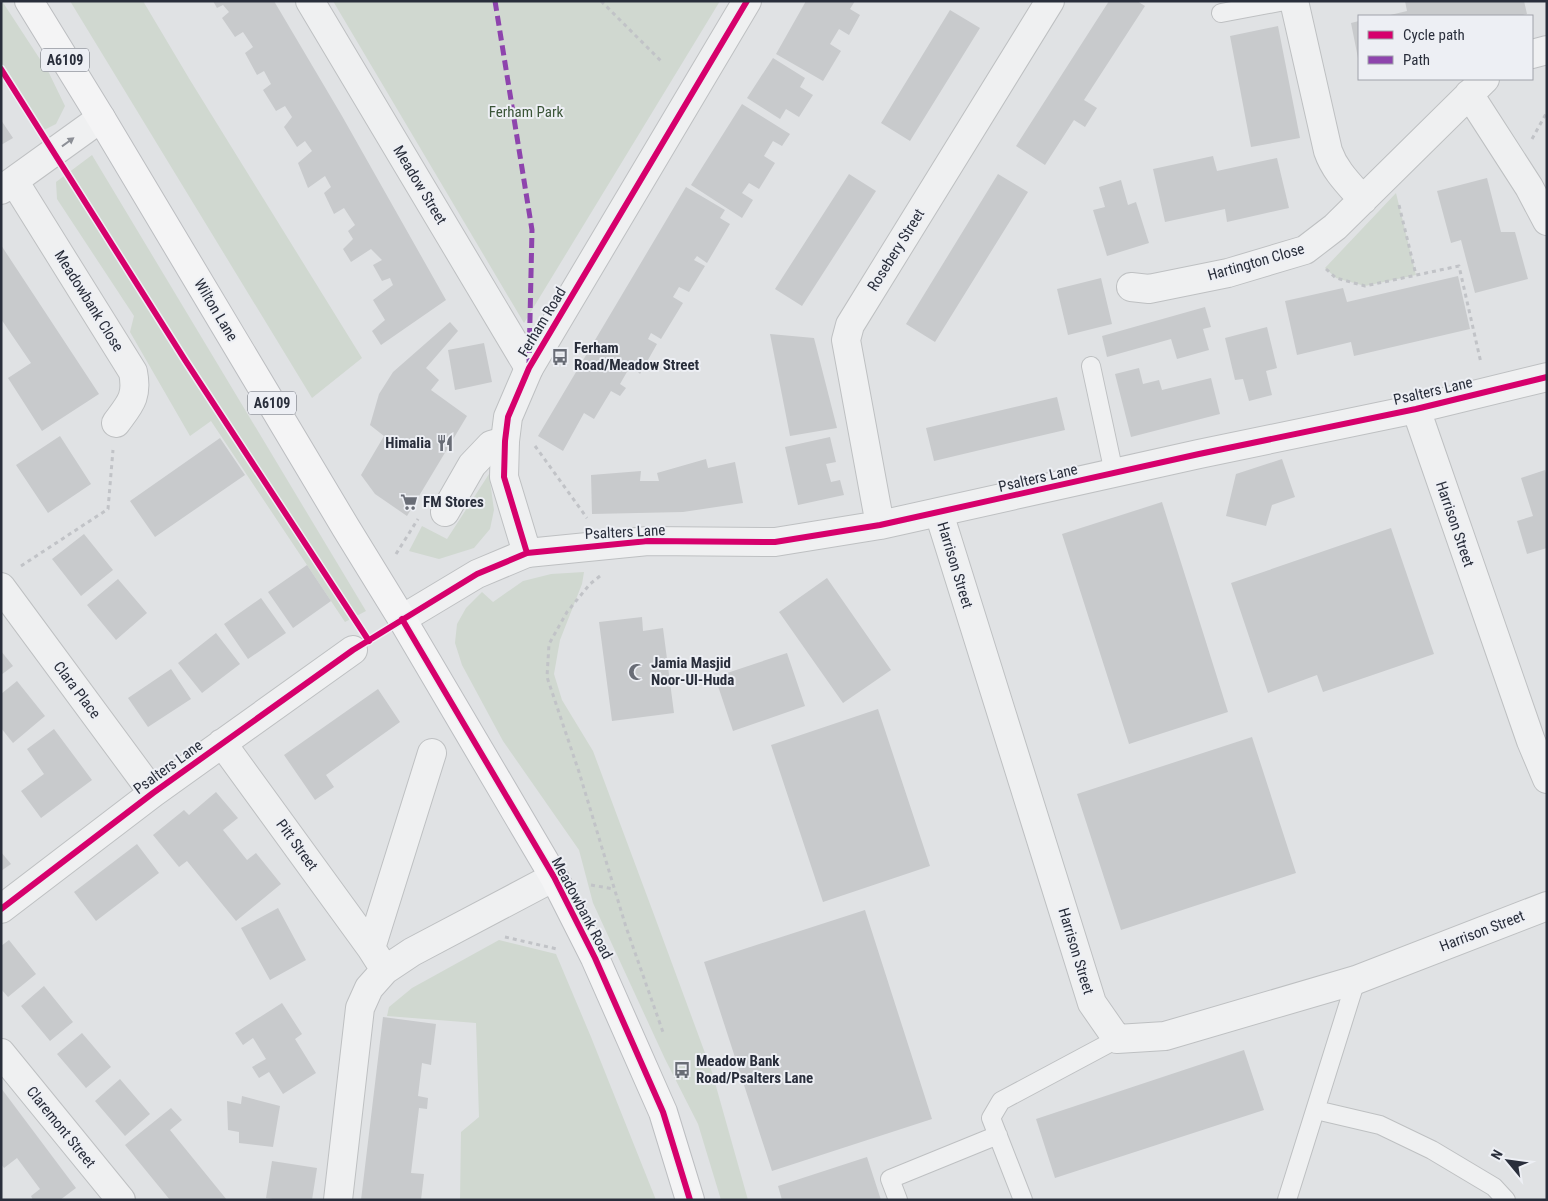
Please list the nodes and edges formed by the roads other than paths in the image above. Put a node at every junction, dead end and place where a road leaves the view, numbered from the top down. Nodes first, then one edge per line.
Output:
1 (29, 1) edge
2 (310, 1) edge
3 (747, 1) edge
4 (1050, 1) edge
5 (1285, 1) edge
6 (1294, 1) edge
7 (1221, 13) dead end
8 (1547, 50) edge
9 (1533, 54) edge
10 (1477, 86) edge
11 (102, 118) junction
12 (8, 185) edge
13 (1363, 200) junction
14 (1547, 221) edge
15 (1132, 287) dead end
16 (1091, 366) dead end
17 (529, 368) junction
18 (1547, 377) edge
19 (1416, 409) junction
20 (116, 423) road end
21 (505, 441) junction
22 (1114, 473) junction
23 (444, 512) road end
24 (939, 513) junction
25 (880, 526) junction
26 (527, 553) junction
27 (10, 578) edge
28 (402, 619) junction
29 (356, 638) road end
30 (222, 743) junction
31 (432, 753) dead end
32 (1547, 780) edge
33 (154, 793) junction
34 (554, 877) junction
35 (1547, 906) edge
36 (1, 909) edge
37 (378, 959) junction
38 (1356, 980) junction
39 (1117, 1038) junction
40 (1, 1053) edge
41 (1316, 1110) junction
42 (998, 1135) junction
43 (121, 1200) edge
44 (338, 1200) edge
45 (690, 1200) edge
46 (898, 1200) edge
47 (1023, 1200) edge
48 (1287, 1200) edge
49 (1506, 1200) edge

1 - 11 main road, Wilton Lane / A6109
2 - 17 street, Meadow Street
3 - 17 street, Ferham Road
4 - 25 street, Rosebery Street
5 - 7 lane
6 - 13 street
8 - 9 street
10 - 13 street, Hartington Close
10 - 14 street, Hartington Close
12 -> 11 street
11 - 28 main road, Wilton Lane / A6109
12 - 20 street, Meadowbank Close
13 - 15 street, Hartington Close
16 - 22 lane
17 - 21 street, Ferham Road
18 - 19 street, Psalters Lane
19 - 22 street, Psalters Lane
19 - 32 street, Harrison Street
21 - 23 street
21 - 26 street, Ferham Road
22 - 24 street, Psalters Lane
24 - 25 street, Psalters Lane
24 - 39 street, Harrison Street
25 - 26 street, Psalters Lane
26 - 28 street
27 - 33 street, Clara Place
28 - 34 main road, Meadowbank Road / A6109
29 - 30 street, Psalters Lane
30 - 33 street, Psalters Lane
30 - 37 street, Pitt Street
31 - 37 street
33 - 36 street, Psalters Lane
34 - 37 street
34 - 45 main road, Meadowbank Road / A6109
35 - 38 street, Harrison Street
37 - 44 street
38 - 39 street, Harrison Street
38 - 41 lane
39 - 42 lane
40 - 43 street, Claremont Street
41 - 48 lane
41 - 49 lane
42 - 46 lane
42 - 47 lane

